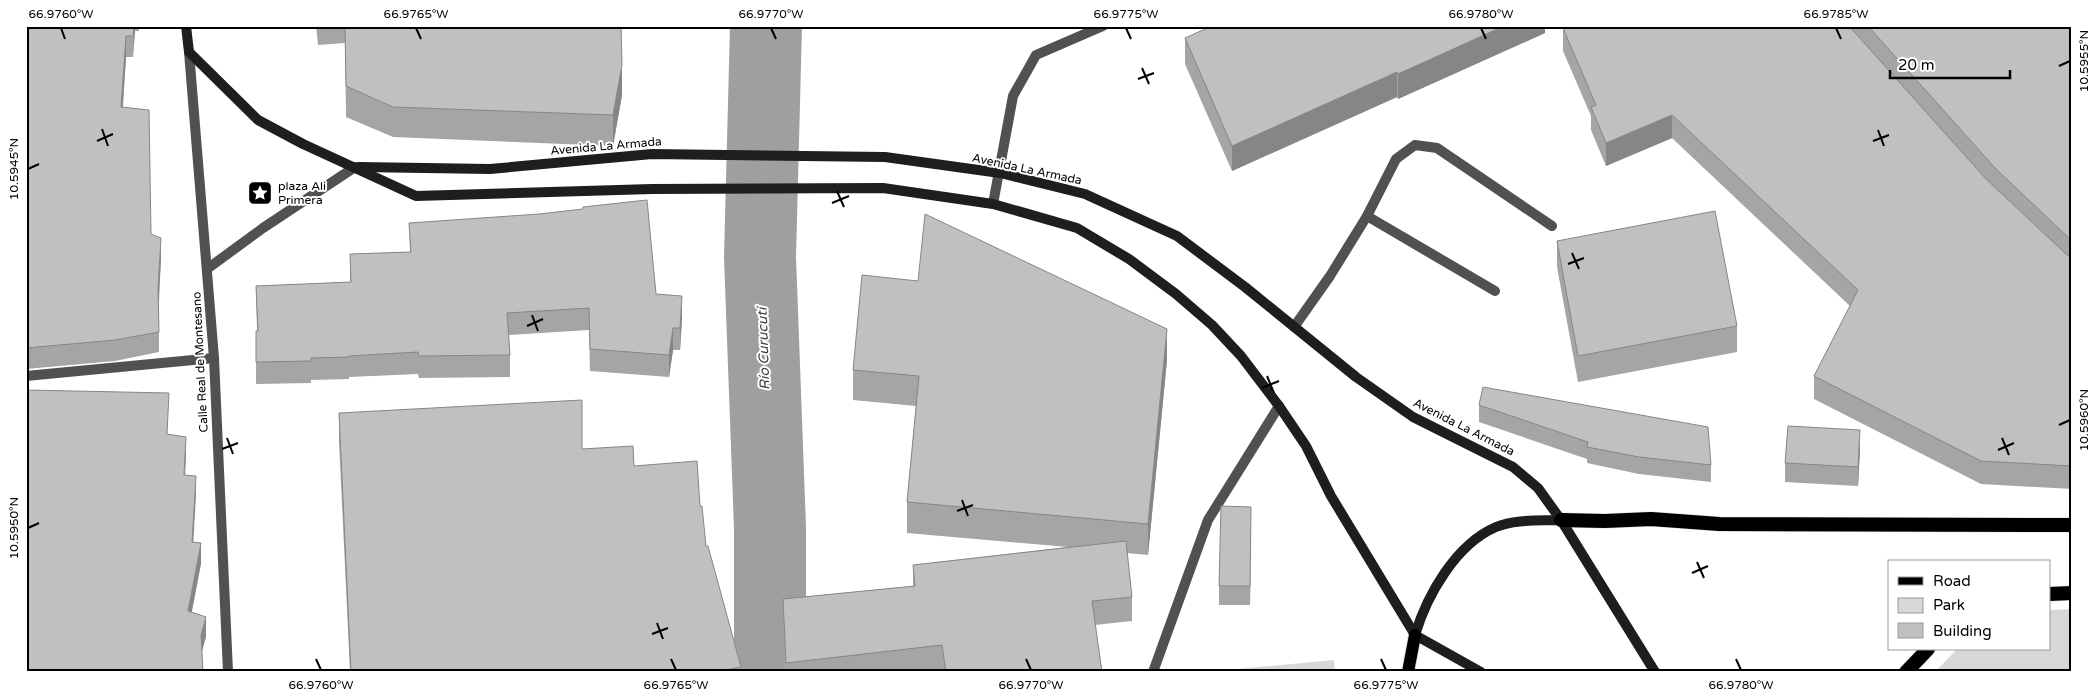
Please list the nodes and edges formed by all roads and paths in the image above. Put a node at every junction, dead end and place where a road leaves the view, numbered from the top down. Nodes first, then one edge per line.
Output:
1 (186, 26) edge
2 (1103, 26) edge
3 (189, 52) junction
4 (354, 167) junction
5 (1000, 173) junction
6 (993, 204) junction
7 (1367, 216) junction
8 (1552, 226) dead end
9 (207, 269) junction
10 (1495, 291) dead end
11 (1294, 327) junction
12 (214, 358) junction
13 (26, 376) edge
14 (1279, 406) junction
15 (1561, 520) junction
16 (2072, 525) edge
17 (2072, 593) edge
18 (2050, 594) edge
19 (1415, 635) junction
20 (1927, 650) edge
21 (228, 672) edge
22 (1153, 672) edge
23 (1408, 672) edge
24 (1481, 672) edge
25 (1655, 672) edge
26 (1906, 672) edge

1 - 3 main road
2 - 5 street
3 - 4 main road, Avenida La Armada
3 - 9 street, Calle Real de Montesano
4 - 5 main road, Avenida La Armada
4 - 6 main road, Avenida La Armada
4 - 9 street
5 - 6 street
5 - 11 main road, Avenida La Armada
6 - 14 main road, Avenida La Armada
7 - 8 street
7 - 10 street
7 - 11 street
9 - 12 street, Calle Real de Montesano
11 - 15 main road, Avenida La Armada
12 - 13 street
12 - 21 street, Calle Real de Montesano
14 - 19 main road, Avenida La Armada
14 - 22 street
15 - 16 highway
15 - 19 main road
15 - 25 main road, Avenida La Armada
17 - 18 highway
19 - 23 main road
19 - 24 main road, Avenida La Armada
20 - 26 highway

